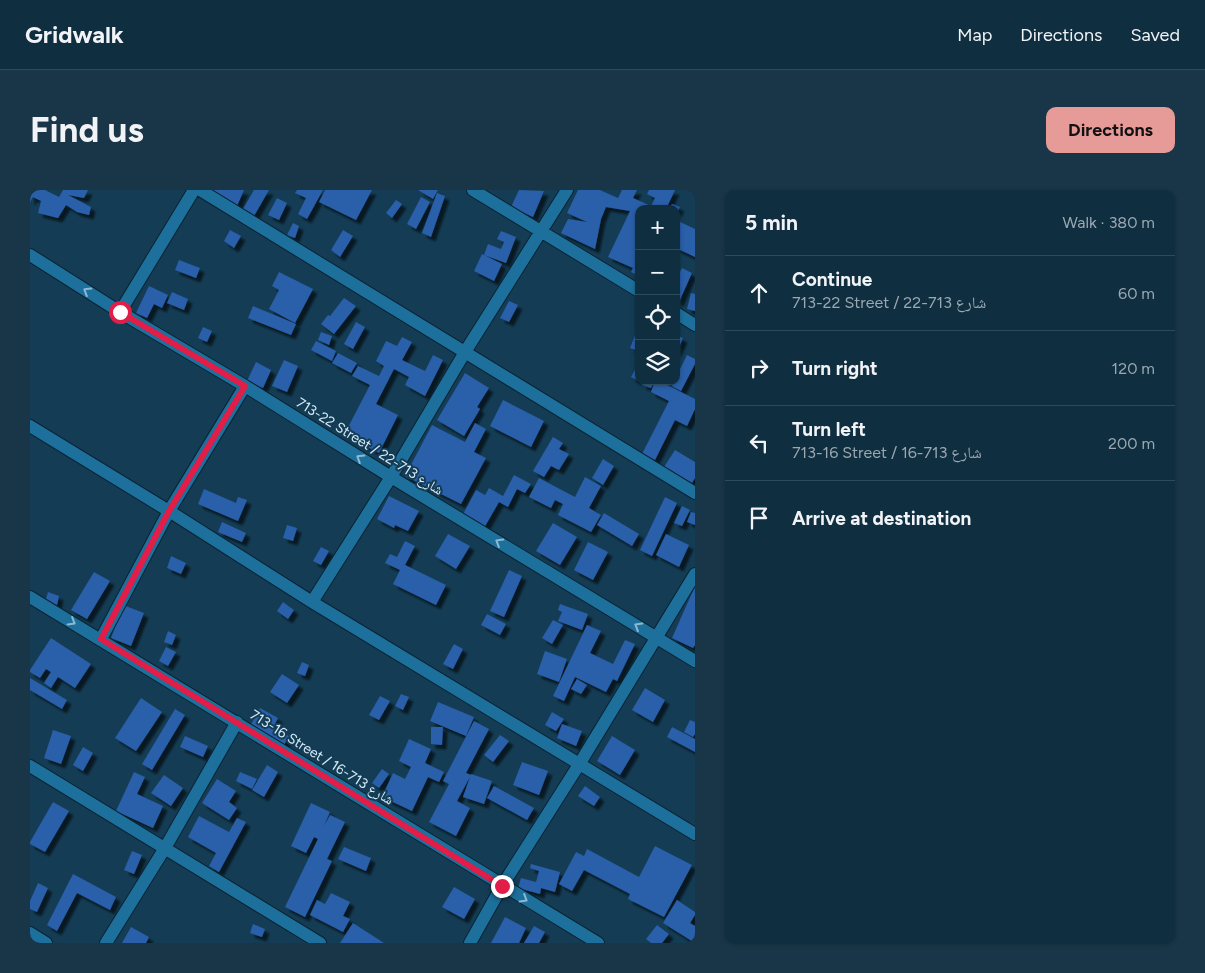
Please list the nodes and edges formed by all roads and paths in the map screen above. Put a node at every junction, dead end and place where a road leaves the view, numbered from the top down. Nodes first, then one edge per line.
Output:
1 (194, 190) edge
2 (200, 190) edge
3 (474, 190) edge
4 (566, 190) edge
5 (541, 232) junction
6 (30, 255) edge
7 (635, 289) edge
8 (120, 312) junction
9 (680, 316) edge
10 (695, 325) edge
11 (466, 352) junction
12 (245, 386) junction
13 (30, 426) edge
14 (391, 477) junction
15 (695, 494) edge
16 (169, 511) junction
17 (695, 574) edge
18 (30, 597) edge
19 (312, 602) junction
20 (657, 637) junction
21 (101, 639) junction
22 (695, 660) edge
23 (237, 722) junction
24 (580, 763) junction
25 (30, 766) edge
26 (695, 834) edge
27 (165, 848) junction
28 (502, 886) junction
29 (30, 933) edge
30 (46, 943) edge
31 (106, 943) edge
32 (320, 943) edge
33 (470, 943) edge
34 (598, 943) edge

1 - 8 street
2 - 11 street
3 - 5 street
4 - 5 street
5 - 7 street
5 - 11 street
8 -> 6 street, 713-22 Street / شارع 713-22
8 - 12 street, 713-22 Street / شارع 713-22
9 - 10 street
11 - 14 street
11 - 15 street
14 -> 12 street, 713-22 Street / شارع 713-22
12 - 16 street
13 - 16 street
14 - 19 street
20 -> 14 street, 713-22 Street / شارع 713-22
16 - 19 street
16 - 21 street
17 - 20 street
18 -> 21 street, 713-16 Street / شارع 713-16
19 - 24 street
20 - 22 street, 713-22 Street / شارع 713-22
20 - 24 street
21 - 23 street, 713-16 Street / شارع 713-16
23 - 27 street
23 - 28 street, 713-16 Street / شارع 713-16
24 - 26 street
24 - 28 street
25 - 27 street
27 - 31 street
27 - 32 street
28 - 33 street
28 -> 34 street, 713-16 Street / شارع 713-16
29 - 30 street

